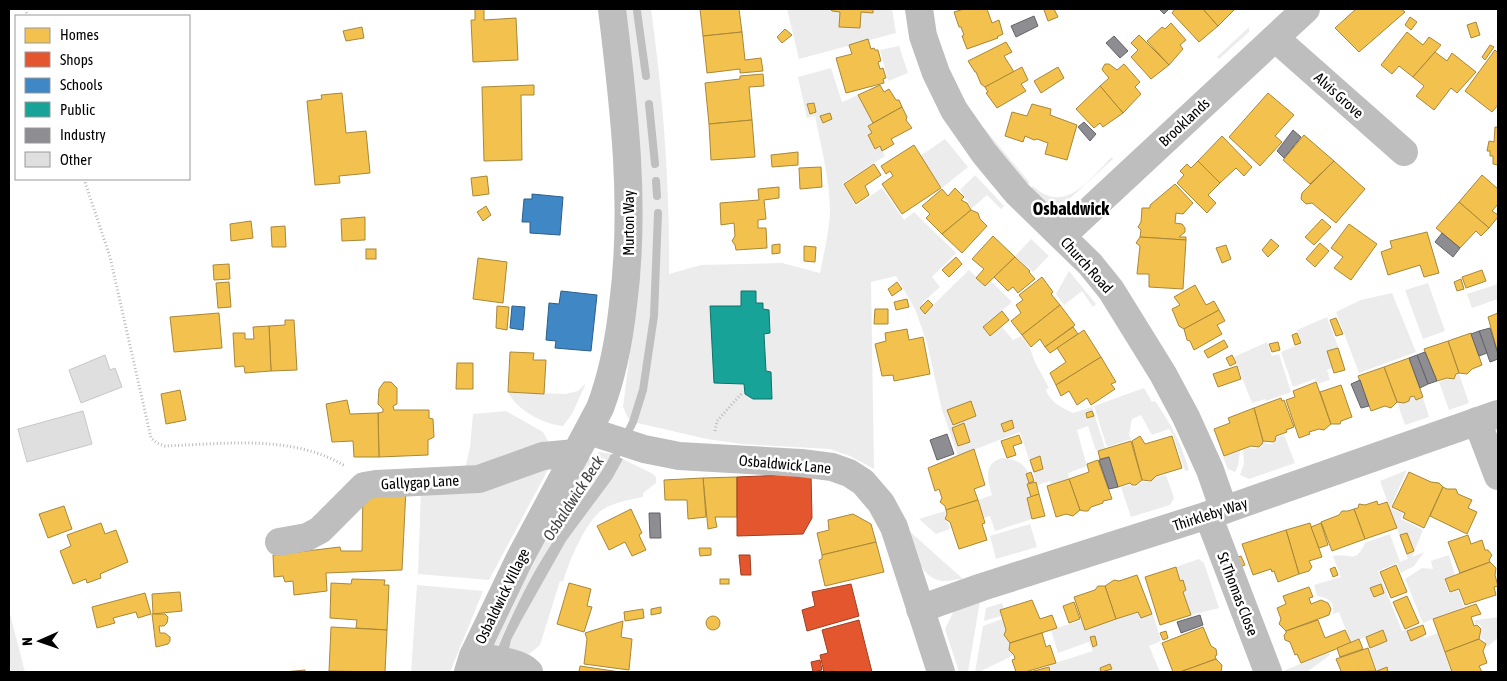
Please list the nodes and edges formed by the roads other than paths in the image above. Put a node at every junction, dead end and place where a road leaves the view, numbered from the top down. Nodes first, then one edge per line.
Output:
1 (612, 9) edge
2 (919, 9) edge
3 (1306, 9) edge
4 (1275, 38) junction
5 (1404, 152) dead end
6 (1062, 236) junction
7 (1488, 417) edge
8 (591, 441) junction
9 (1498, 476) edge
10 (1216, 513) junction
11 (279, 542) dead end
12 (920, 609) junction
13 (494, 665) edge
14 (941, 672) edge
15 (1268, 672) edge

1 - 8 street, Murton Way
2 - 6 street, Church Road
3 - 4 street, Brooklands
4 - 5 street, Alvis Grove
4 - 6 street, Brooklands
6 - 10 street, Church Road
7 - 9 street
7 - 10 street, Thirkleby Way
8 - 11 street, Gallygap Lane
8 - 12 street, Osbaldwick Lane
8 - 13 street, Osbaldwick Village
10 - 12 street, Thirkleby Way
10 - 15 street, St Thomas Close
12 - 14 street, Osbaldwick Lane

